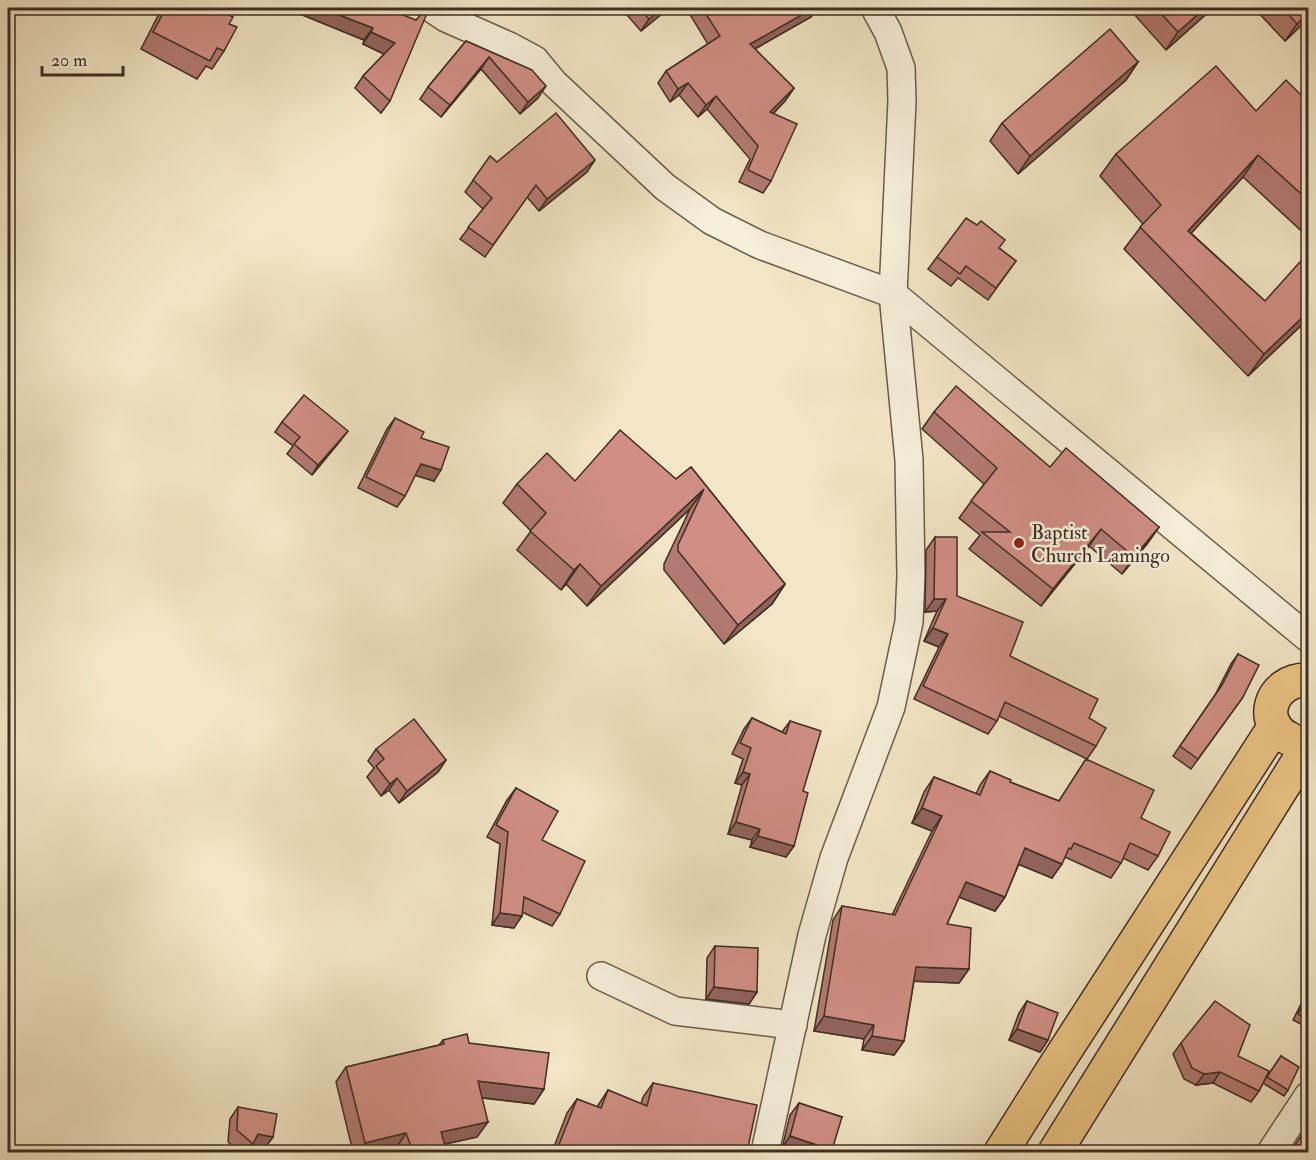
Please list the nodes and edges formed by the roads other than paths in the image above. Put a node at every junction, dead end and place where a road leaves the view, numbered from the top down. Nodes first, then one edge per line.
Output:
1 (431, 8) edge
2 (874, 8) edge
3 (893, 294) junction
4 (1308, 638) edge
5 (1308, 681) edge
6 (1275, 726) junction
7 (1308, 743) edge
8 (601, 976) dead end
9 (793, 1025) junction
10 (1308, 1095) edge
11 (765, 1152) edge
12 (1001, 1152) edge
13 (1055, 1152) edge
14 (1271, 1152) edge

1 - 3 street
2 - 3 street
3 - 4 street
3 - 9 street
5 - 6 main road
6 - 7 main road
6 - 12 main road
7 - 13 main road
8 - 9 street
9 - 11 street
10 - 14 street

